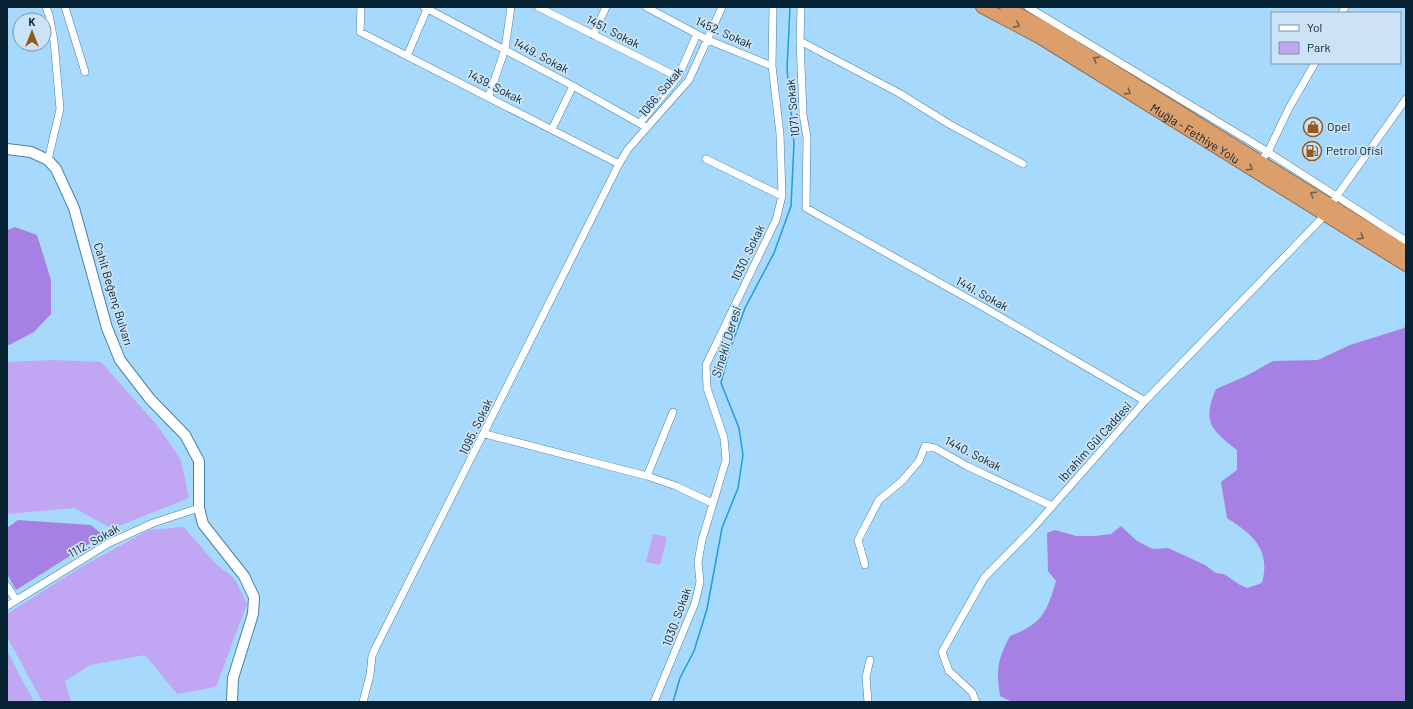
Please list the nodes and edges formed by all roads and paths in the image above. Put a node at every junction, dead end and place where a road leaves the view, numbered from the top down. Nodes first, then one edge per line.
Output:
1 (46, 7) edge
2 (65, 7) edge
3 (361, 7) edge
4 (511, 7) edge
5 (538, 7) edge
6 (606, 7) edge
7 (646, 7) edge
8 (722, 7) edge
9 (773, 7) edge
10 (801, 7) edge
11 (982, 7) edge
12 (1006, 7) edge
13 (1028, 7) edge
14 (426, 8) edge
15 (658, 10) edge
16 (697, 34) junction
17 (593, 35) junction
18 (708, 40) junction
19 (800, 41) junction
20 (505, 49) junction
21 (407, 56) junction
22 (1314, 64) edge
23 (772, 66) junction
24 (85, 72) dead end
25 (678, 77) junction
26 (574, 86) junction
27 (489, 96) junction
28 (1405, 102) edge
29 (643, 125) junction
30 (552, 129) junction
31 (7, 149) edge
32 (1264, 157) junction
33 (706, 159) dead end
34 (48, 160) junction
35 (619, 164) junction
36 (1023, 164) dead end
37 (782, 196) junction
38 (1331, 205) junction
39 (806, 208) joint
40 (1406, 241) edge
41 (1406, 252) edge
42 (1406, 265) edge
43 (1146, 402) junction
44 (673, 412) dead end
45 (485, 434) junction
46 (647, 476) junction
47 (712, 503) junction
48 (1052, 506) junction
49 (199, 508) junction
50 (866, 565) dead end
51 (7, 586) edge
52 (16, 600) junction
53 (7, 606) edge
54 (870, 660) dead end
55 (232, 702) edge
56 (363, 702) edge
57 (654, 702) edge
58 (868, 702) edge
59 (976, 702) edge

1 - 34 street
2 - 24 street
3 - 21 street, 1439. Sokak
4 - 20 street
5 - 17 street, 1451. Sokak
6 - 17 street
7 - 15 street, 1452. Sokak
8 - 18 street, 1066. Sokak
9 - 23 street, 1030. Sokak
10 - 19 street, 1071. Sokak
11 -> 38 highway, Muğla - Fethiye Yolu
32 -> 12 highway, Muğla - Fethiye Yolu
13 - 32 street
14 - 20 street, 1449. Sokak
14 - 21 street
15 - 16 street, 1452. Sokak
16 - 18 street, 1452. Sokak
16 - 25 street
17 - 25 street, 1451. Sokak
18 - 23 street, 1452. Sokak
18 - 29 street, 1066. Sokak
19 - 36 street
19 - 39 street, 1071. Sokak
20 - 26 street, 1449. Sokak
20 - 27 street
21 - 27 street, 1439. Sokak
22 - 32 street
23 - 37 street, 1030. Sokak
25 - 29 street
26 - 29 street, 1449. Sokak
26 - 30 street
27 - 30 street, 1439. Sokak
28 - 38 street, Ibrahim Gül Caddesi
29 - 35 street, 1066. Sokak
30 - 35 street, 1439. Sokak
31 - 34 main road
32 - 38 highway, Muğla - Fethiye Yolu
33 - 37 street
34 - 49 main road, Cahit Beğenç Bulvarı
35 - 45 street, 1095. Sokak
37 - 47 street, 1030. Sokak
38 - 40 street
38 - 41 highway, Muğla - Fethiye Yolu
38 -> 42 highway, Muğla - Fethiye Yolu
38 - 43 street, Ibrahim Gül Caddesi
39 - 43 street, 1441. Sokak
43 - 48 street, Ibrahim Gül Caddesi
44 - 46 street
45 - 46 street
45 - 56 street, 1095. Sokak
46 - 47 street
47 - 57 street, 1030. Sokak
48 - 50 street, 1440. Sokak
48 - 59 street, Ibrahim Gül Caddesi
49 - 52 street, 1112. Sokak
49 - 55 main road, Cahit Beğenç Bulvarı
51 - 52 street
52 - 53 street, 1112. Sokak
54 - 58 street

